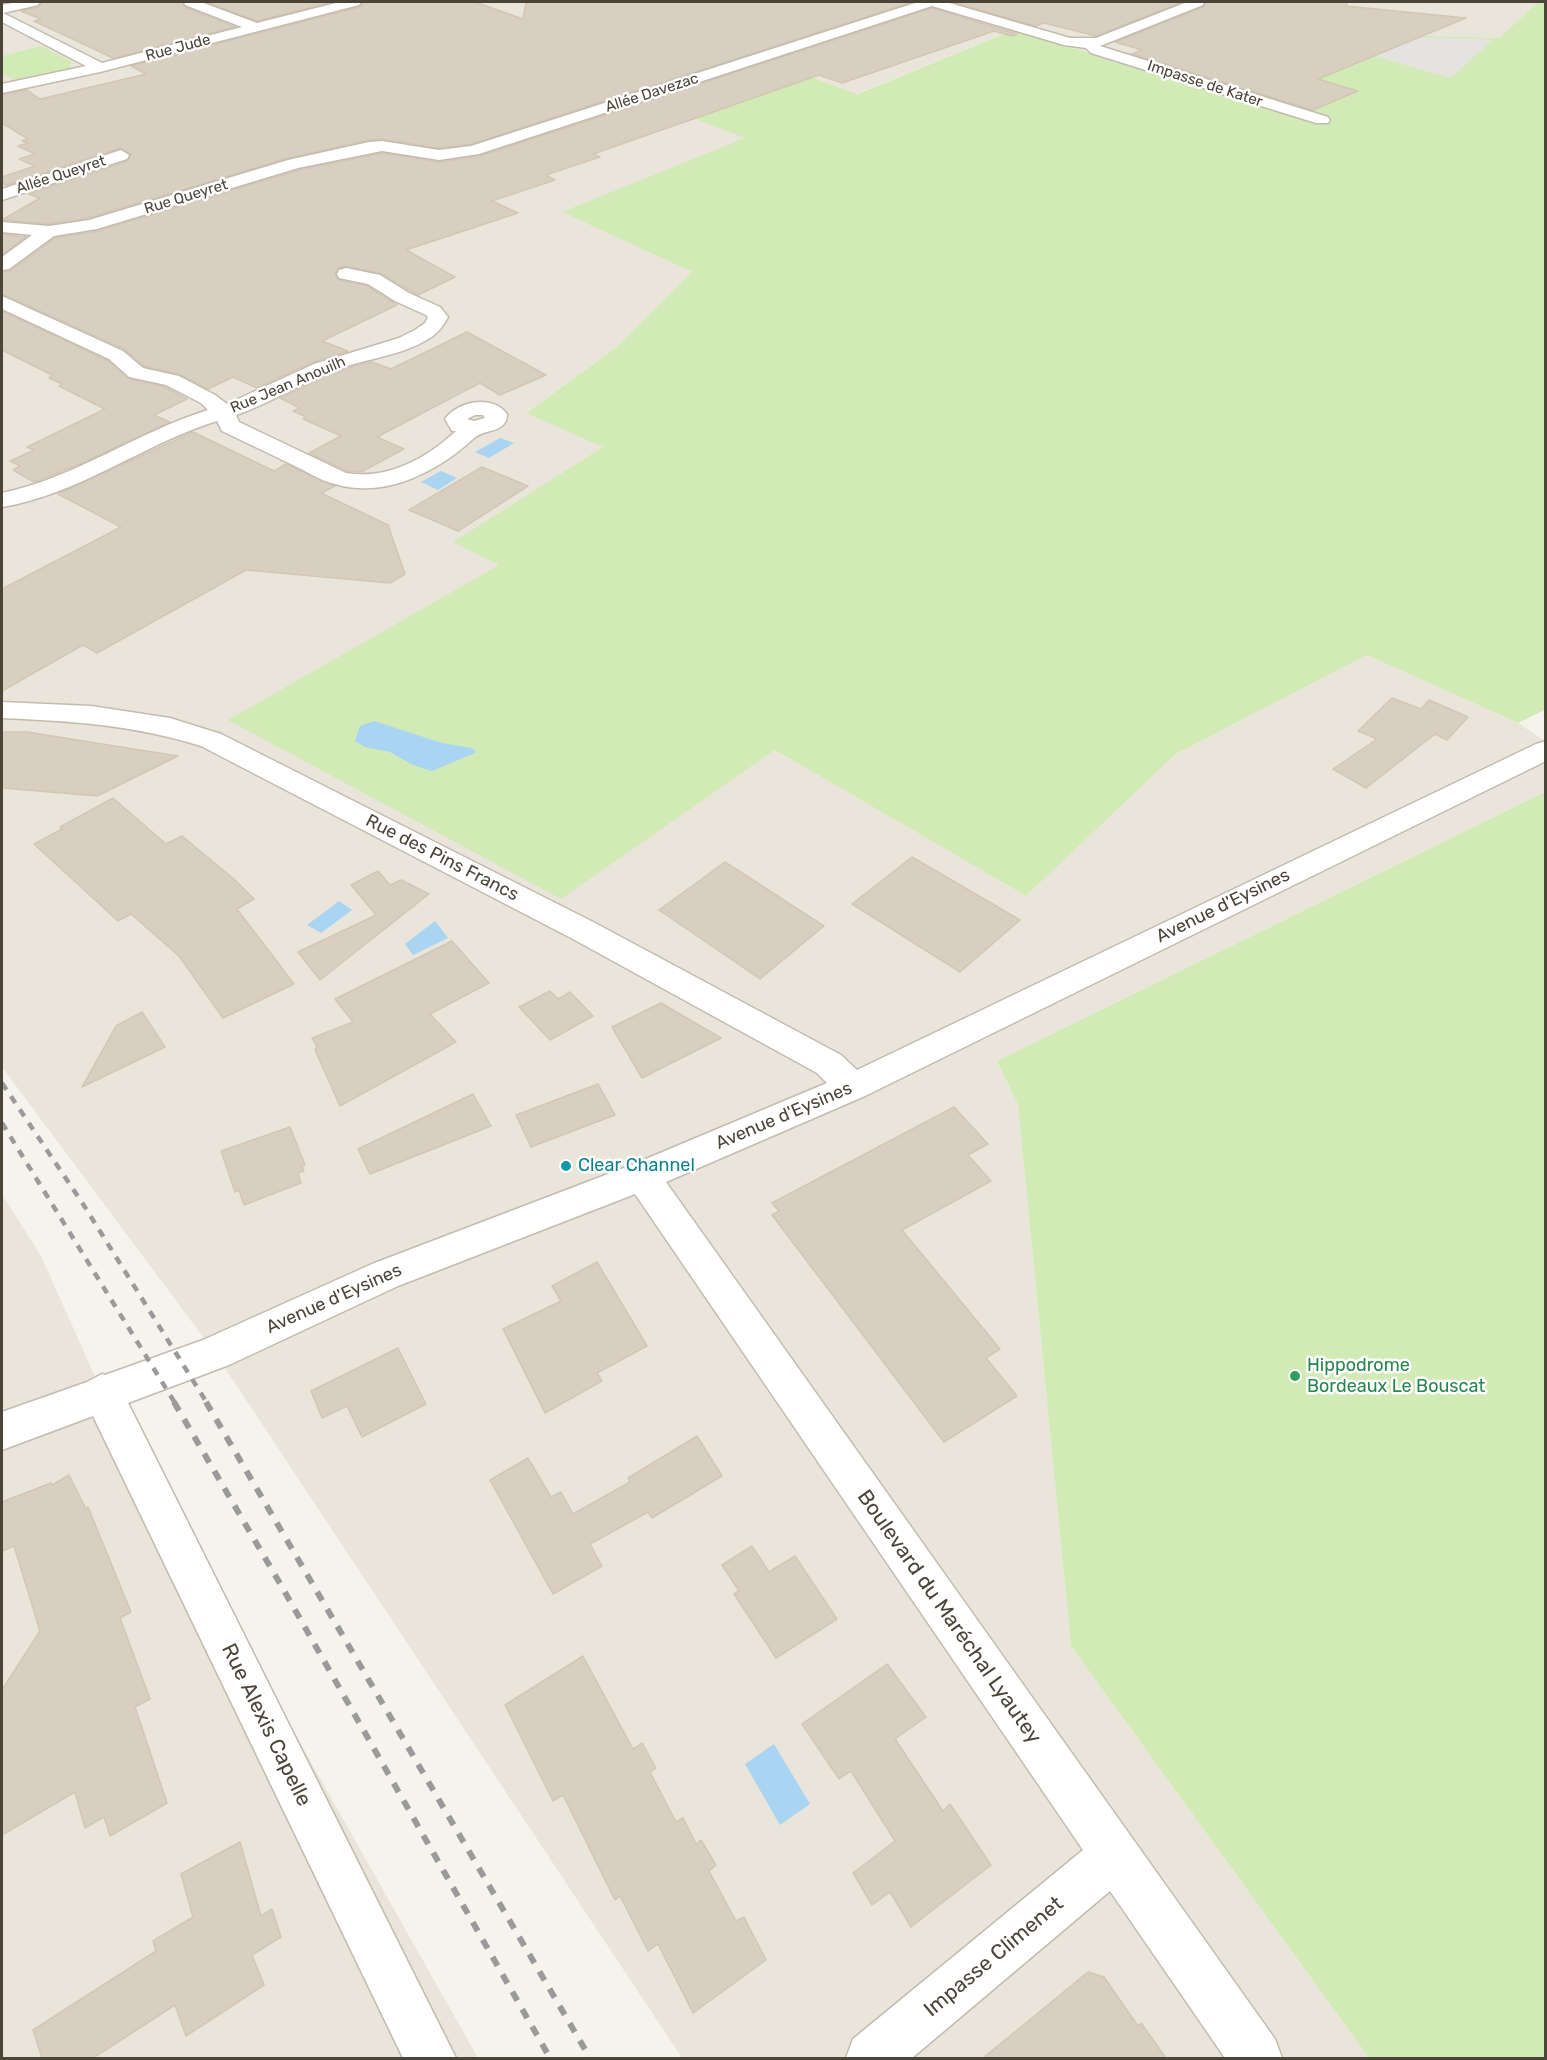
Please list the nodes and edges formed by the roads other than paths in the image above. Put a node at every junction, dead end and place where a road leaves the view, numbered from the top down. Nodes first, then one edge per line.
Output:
1 (33, 2) edge
2 (190, 2) edge
3 (354, 2) edge
4 (932, 2) edge
5 (1197, 2) edge
6 (2, 9) edge
7 (2, 17) edge
8 (255, 27) junction
9 (1095, 43) junction
10 (100, 68) junction
11 (2, 88) edge
12 (1322, 120) dead end
13 (369, 147) joint
14 (121, 155) dead end
15 (2, 195) edge
16 (2, 227) edge
17 (49, 231) junction
18 (2, 265) edge
19 (346, 274) dead end
20 (2, 302) edge
21 (224, 412) junction
22 (472, 428) dead end
23 (2, 500) edge
24 (2, 710) edge
25 (1545, 750) edge
26 (853, 1087) junction
27 (642, 1176) junction
28 (102, 1392) junction
29 (2, 1431) edge
30 (1115, 1855) junction
31 (430, 2058) edge
32 (872, 2058) edge
33 (1256, 2058) edge

1 - 6 street
2 - 8 street
3 - 8 street, Rue Jude
4 - 9 street
4 - 13 street, Allée Davezac
5 - 9 street
7 - 10 street
8 - 10 street, Rue Jude
9 - 12 street, Impasse de Kater
10 - 11 street, Rue Jude
13 - 17 street, Rue Queyret
14 - 15 street, Allée Queyret
16 - 17 street, Rue Queyret
17 - 18 street
19 - 21 street, Rue Jean Anouilh
20 - 21 street
21 - 22 street
21 - 23 street, Rue Jean Anouilh
24 - 26 street, Rue des Pins Francs
25 - 26 street, Avenue d'Eysines
26 - 27 street, Avenue d'Eysines
27 - 28 street, Avenue d'Eysines
27 - 30 street, Boulevard du Maréchal Lyautey
28 - 29 street, Avenue d'Eysines
28 - 31 street, Rue Alexis Capelle
30 - 32 street, Impasse Climenet
30 - 33 street, Boulevard du Maréchal Lyautey

